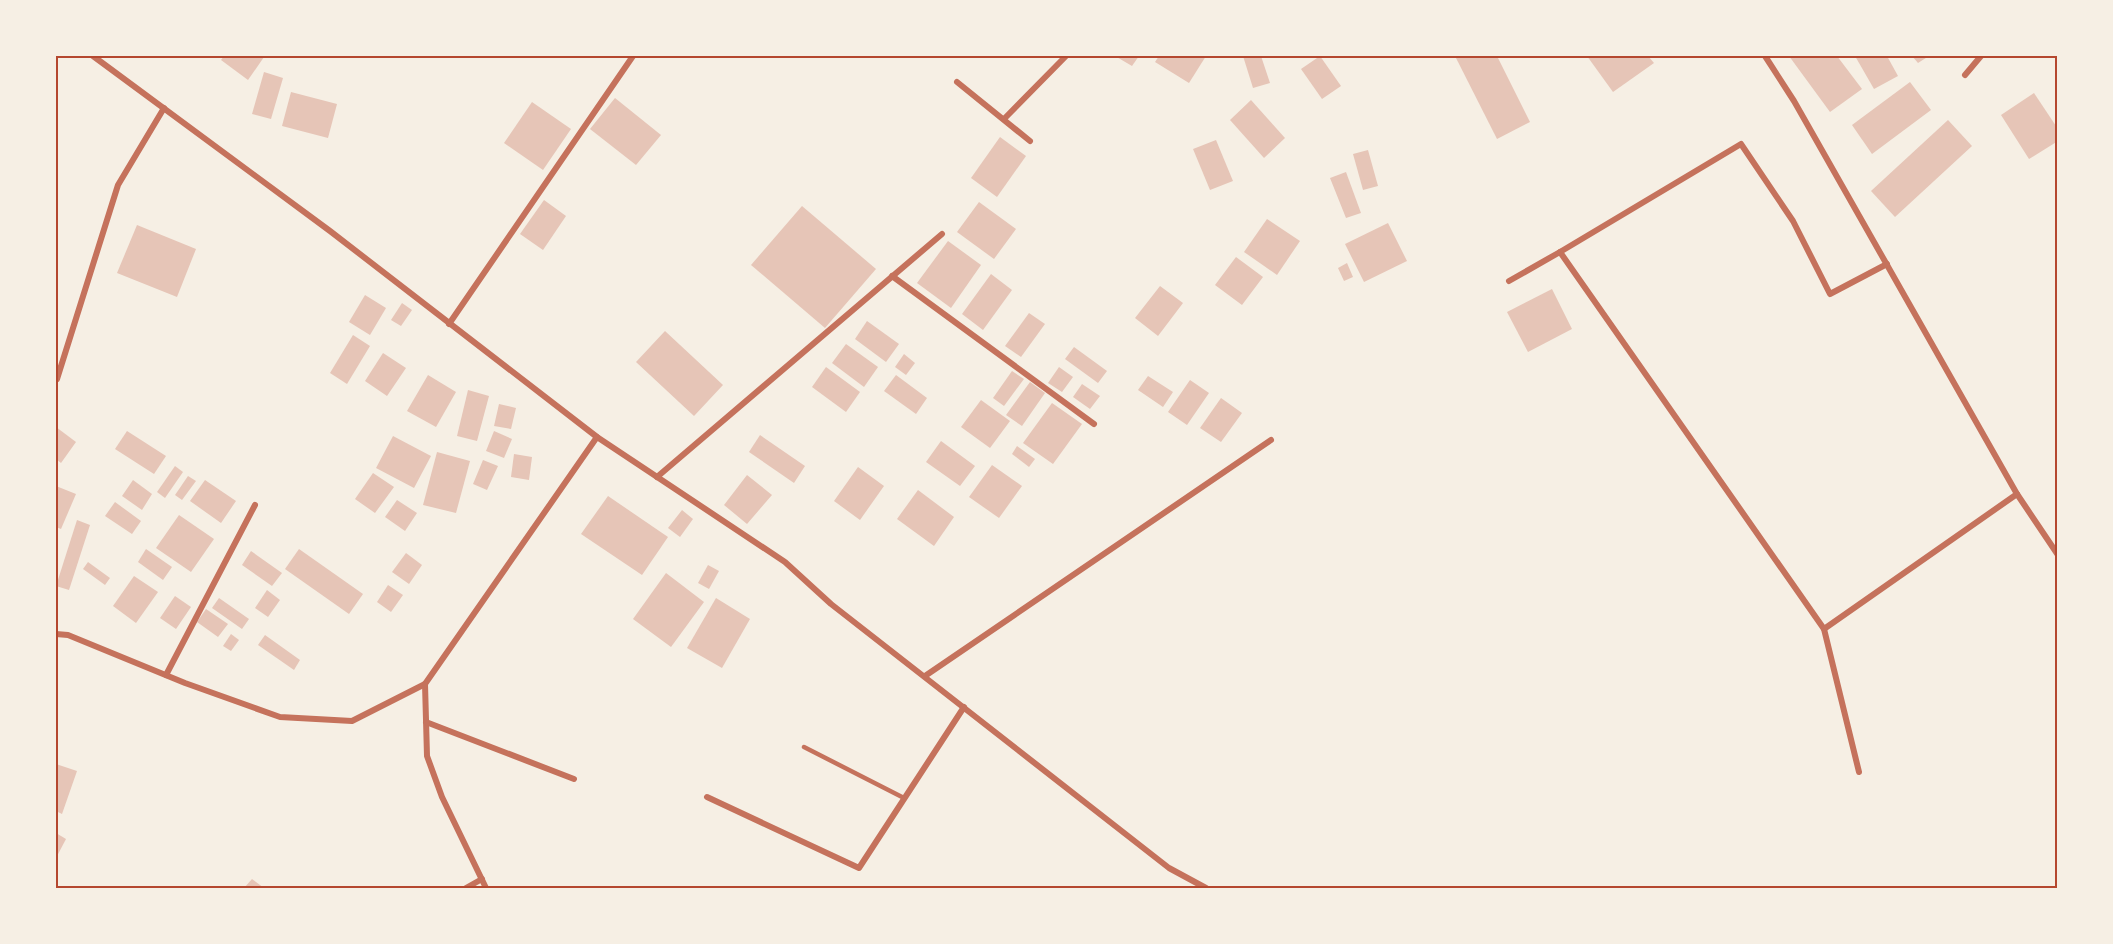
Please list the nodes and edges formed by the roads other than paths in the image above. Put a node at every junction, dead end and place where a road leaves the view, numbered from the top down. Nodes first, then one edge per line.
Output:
1 (93, 56) edge
2 (633, 56) edge
3 (1065, 56) edge
4 (1765, 56) edge
5 (1982, 56) edge
6 (1965, 75) dead end
7 (957, 82) dead end
8 (164, 108) junction
9 (1004, 119) junction
10 (1030, 141) dead end
11 (942, 234) dead end
12 (1560, 252) junction
13 (1887, 264) junction
14 (892, 276) junction
15 (1509, 281) dead end
16 (449, 324) junction
17 (57, 379) edge
18 (1094, 424) dead end
19 (597, 437) junction
20 (1271, 440) dead end
21 (657, 477) junction
22 (2017, 494) junction
23 (255, 506) dead end
24 (2058, 555) edge
25 (1824, 629) junction
26 (56, 633) edge
27 (166, 675) junction
28 (925, 676) junction
29 (425, 684) junction
30 (964, 707) junction
31 (426, 722) junction
32 (804, 747) dead end
33 (1858, 772) dead end
34 (574, 779) dead end
35 (707, 797) dead end
36 (904, 798) junction
37 (482, 879) junction
38 (466, 888) edge
39 (486, 888) edge
40 (1206, 888) edge

1 - 8 street
2 - 16 street
3 - 9 street
4 - 13 street
5 - 6 street
7 - 9 street
8 - 16 street
8 - 17 street
9 - 10 street
11 - 14 street
12 - 13 street
12 - 15 street
12 - 25 street
13 - 22 street
14 - 18 street
14 - 21 street
16 - 19 street
19 - 21 street
19 - 29 street
20 - 28 street
21 - 28 street
22 - 24 street
22 - 25 street
23 - 27 street
25 - 33 street
26 - 27 street
27 - 29 street
28 - 30 street
29 - 31 street
30 - 36 street
30 - 40 street
31 - 34 street
31 - 37 street
32 - 36 lane
35 - 36 street
37 - 38 street
37 - 39 street

